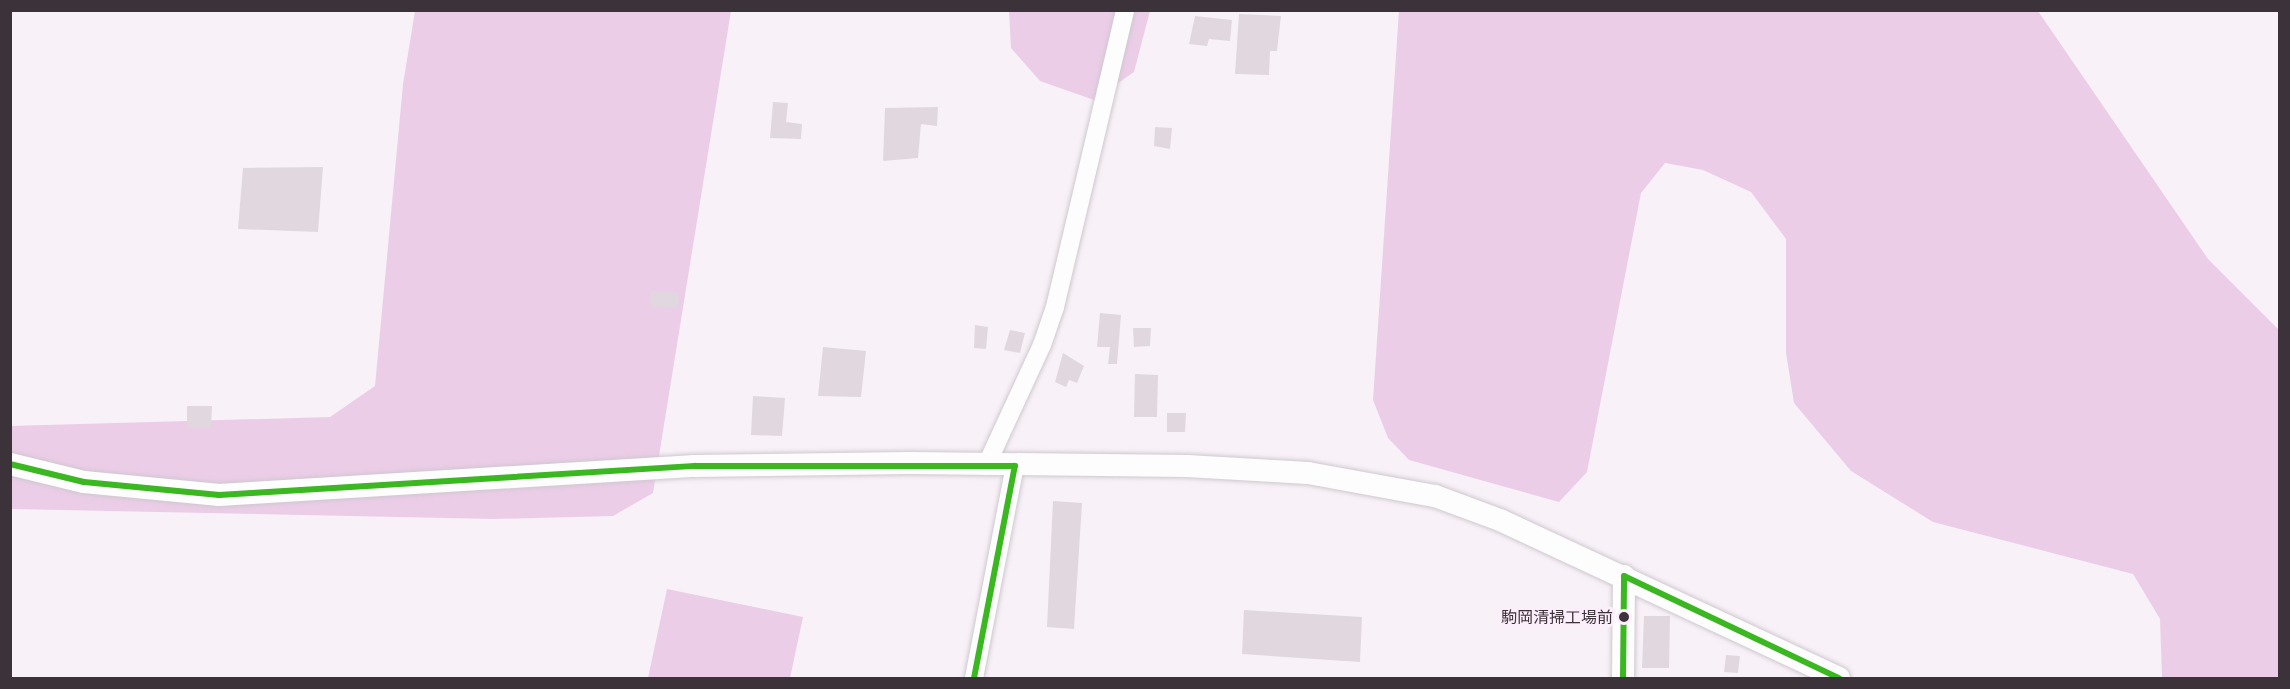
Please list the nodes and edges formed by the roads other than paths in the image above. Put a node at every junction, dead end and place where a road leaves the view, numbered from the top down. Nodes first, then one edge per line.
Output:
1 (1125, 10) edge
2 (10, 464) edge
3 (987, 466) junction
4 (1015, 466) junction
5 (1624, 576) junction
6 (974, 678) edge
7 (1623, 678) edge
8 (1839, 678) edge

1 - 3 street
2 - 3 street
3 - 4 street
4 - 5 street
4 - 6 street
5 - 7 street
5 - 8 street

